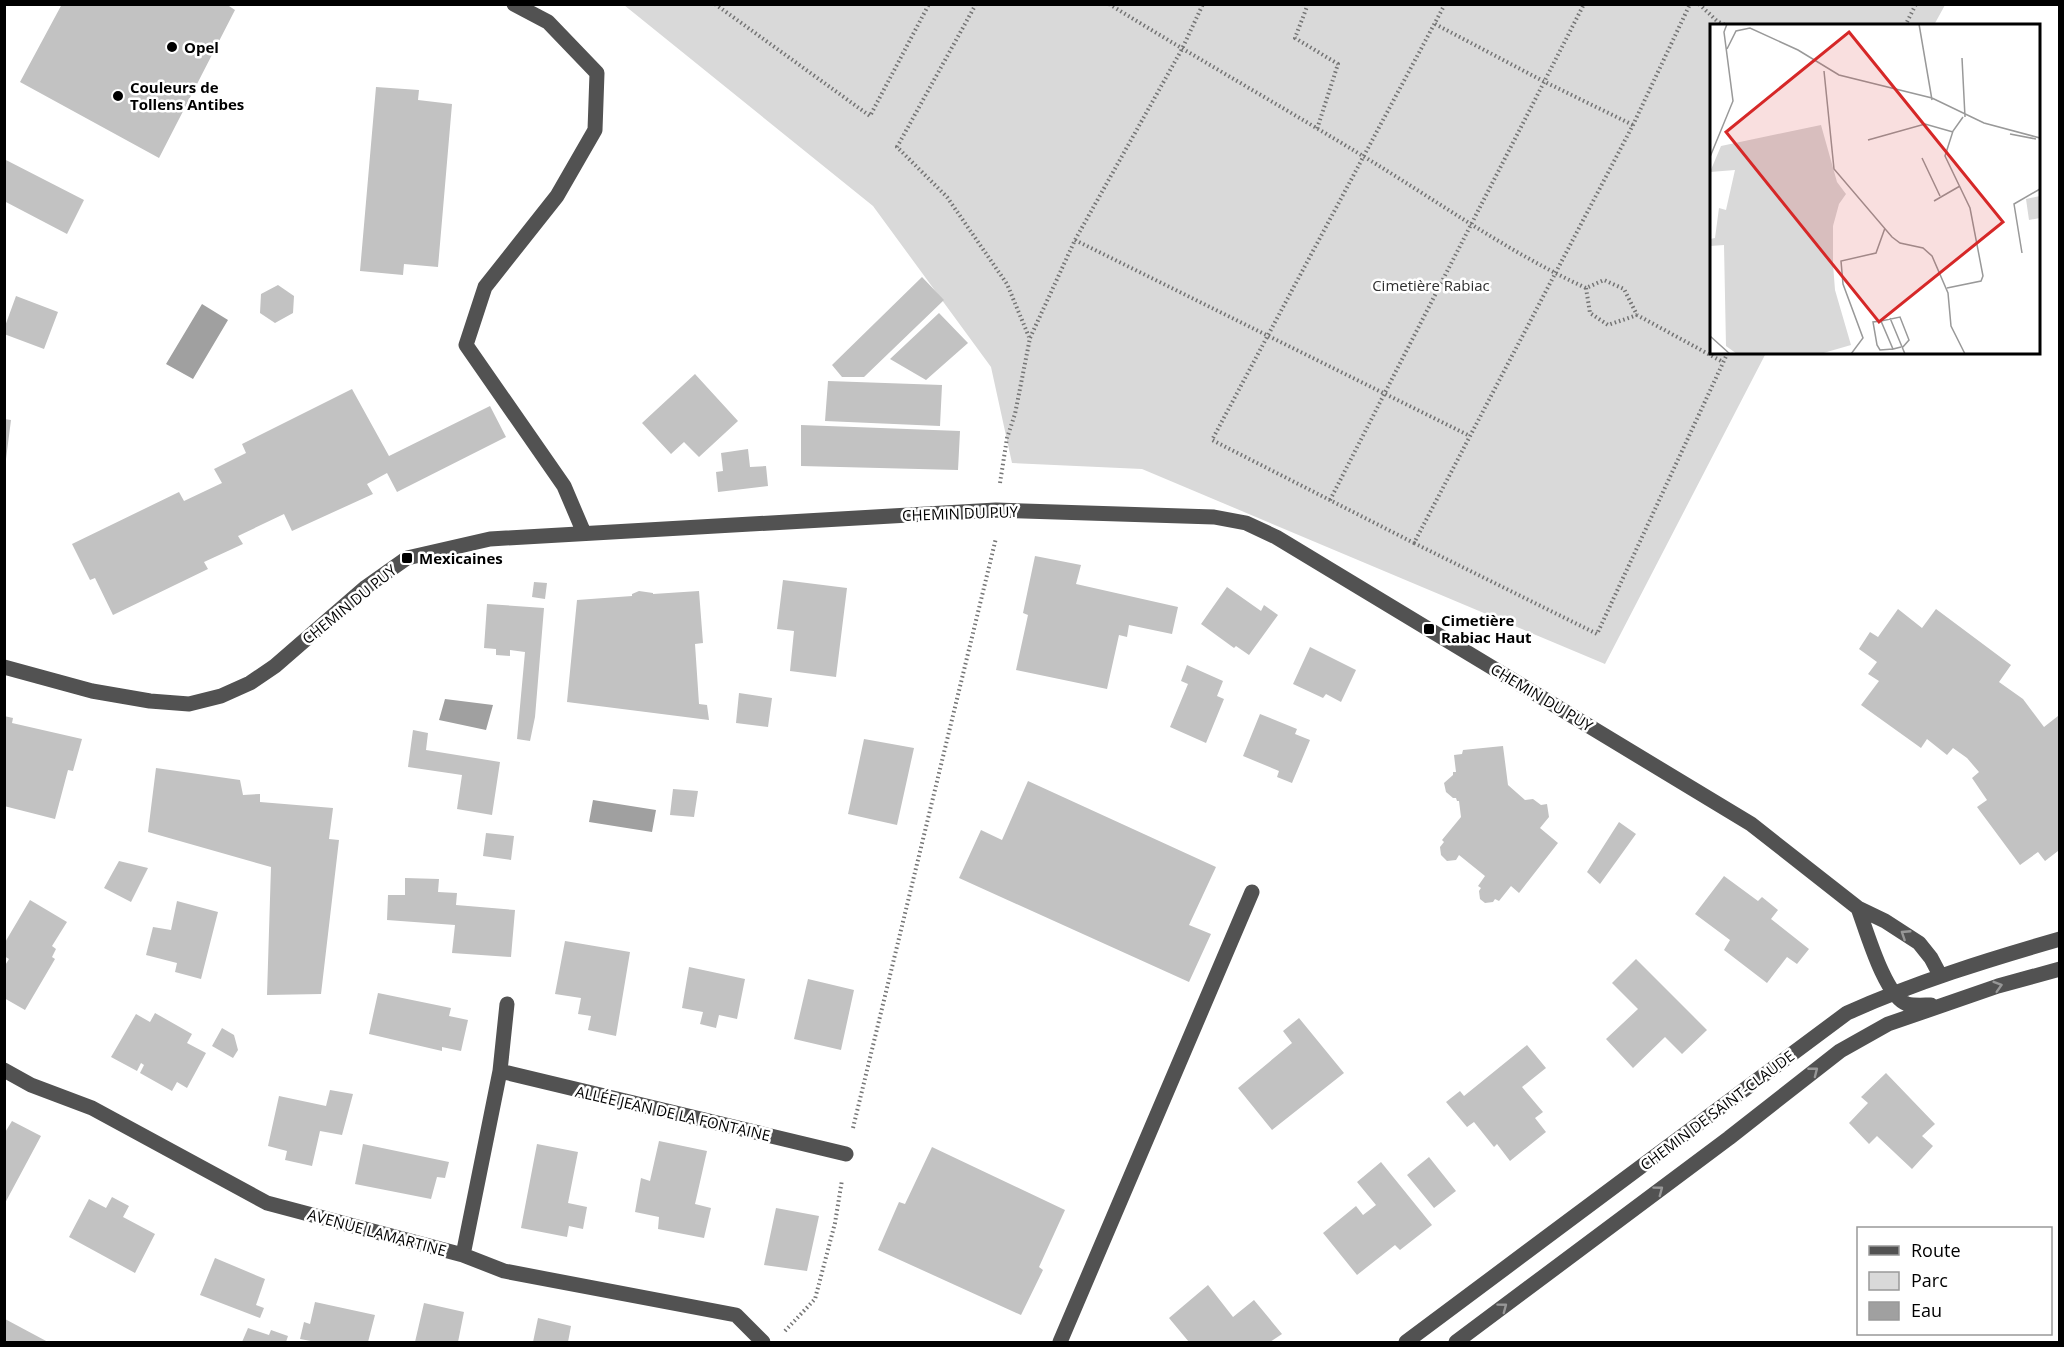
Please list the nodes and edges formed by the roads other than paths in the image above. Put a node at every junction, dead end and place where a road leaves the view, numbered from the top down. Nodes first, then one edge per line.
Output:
1 (514, 4) edge
2 (584, 533) junction
3 (4, 667) edge
4 (1252, 892) dead end
5 (1858, 908) junction
6 (2060, 939) edge
7 (2060, 969) edge
8 (1940, 975) junction
9 (1892, 993) junction
10 (507, 1004) dead end
11 (1942, 1005) junction
12 (4, 1070) edge
13 (500, 1071) junction
14 (846, 1154) road end
15 (463, 1255) junction
16 (763, 1342) edge
17 (1060, 1342) edge
18 (1406, 1342) edge
19 (1456, 1342) edge

1 - 2 street
2 - 3 street, CHEMIN DU PUY
2 - 5 street, CHEMIN DU PUY
4 - 17 street
8 -> 5 street, CHEMIN DU PUY
5 - 9 street
6 - 8 street, CHEMIN DE SAINT-CLAUDE
11 -> 7 street, CHEMIN DE SAINT-CLAUDE
8 - 9 street, CHEMIN DE SAINT-CLAUDE
9 - 11 street
9 - 18 street, CHEMIN DE SAINT-CLAUDE
10 - 13 street
19 -> 11 street, CHEMIN DE SAINT-CLAUDE
12 - 15 street, AVENUE LAMARTINE
13 - 14 street, ALLÉE JEAN DE LA FONTAINE
13 - 15 street
15 - 16 street, AVENUE LAMARTINE

